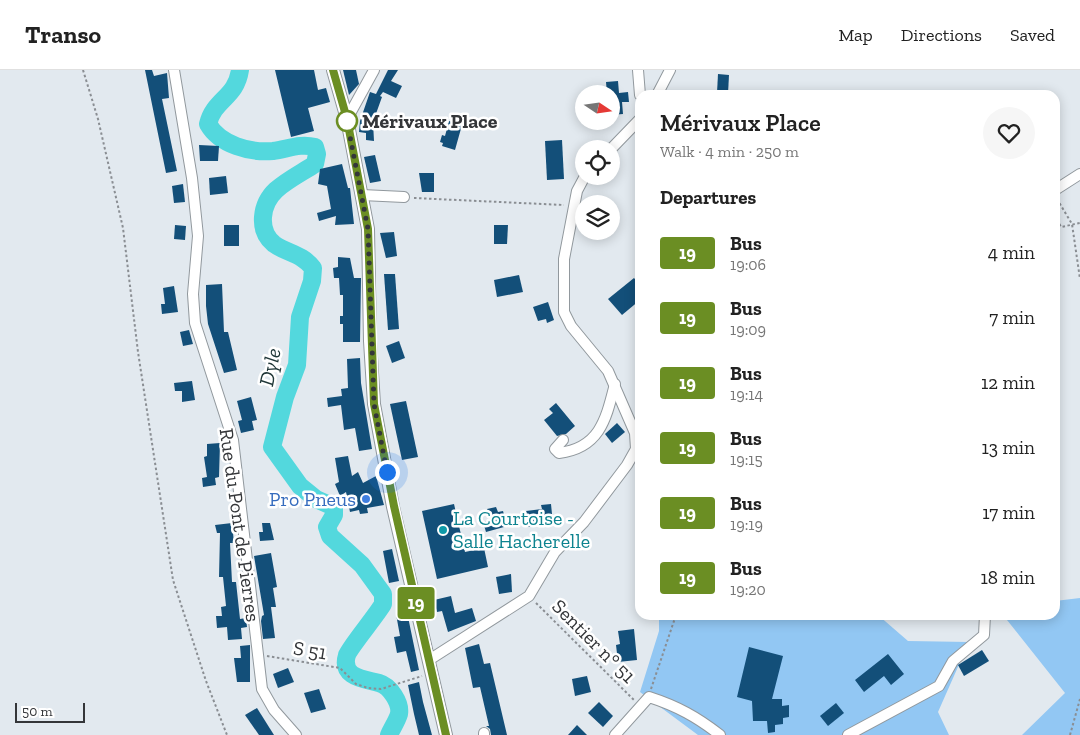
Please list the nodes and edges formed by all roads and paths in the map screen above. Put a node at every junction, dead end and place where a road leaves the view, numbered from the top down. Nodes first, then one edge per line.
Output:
1 (83, 70) edge
2 (174, 70) edge
3 (334, 70) edge
4 (374, 70) edge
5 (638, 70) edge
6 (670, 70) edge
7 (640, 90) edge
8 (660, 90) edge
9 (347, 119) junction
10 (635, 124) edge
11 (620, 140) edge
12 (1080, 174) edge
13 (580, 185) edge
14 (1060, 187) edge
15 (362, 195) junction
16 (404, 197) joint
17 (1060, 204) edge
18 (574, 205) junction
19 (1080, 223) edge
20 (1072, 224) junction
21 (1060, 225) edge
22 (1080, 279) edge
23 (614, 384) junction
24 (635, 433) edge
25 (563, 440) dead end
26 (635, 448) edge
27 (529, 596) junction
28 (674, 620) edge
29 (986, 620) edge
30 (258, 655) junction
31 (431, 667) junction
32 (649, 697) junction
33 (1080, 699) edge
34 (640, 705) junction
35 (227, 735) edge
36 (296, 735) edge
37 (446, 735) edge
38 (615, 735) edge
39 (720, 735) edge
40 (848, 735) edge
41 (1070, 735) edge

1 - 35 path
2 - 30 street, Rue du Pont de Pierres
3 - 9 main road
4 - 9 street
5 - 7 street
6 - 8 street
9 - 15 main road
10 - 11 street
12 - 14 street
13 - 18 street
15 - 16 street
15 - 31 main road
16 - 18 path
17 - 20 path
18 - 23 street
19 - 20 path
20 - 21 path
20 - 22 path
23 - 24 street
23 - 25 street
26 - 27 street
27 - 31 street
27 - 34 path, Sentier n° 51
28 - 32 path
29 - 40 street
30 - 31 path, S 51
30 - 36 street, Rue du Pont de Pierres
31 - 37 main road
32 - 34 street
32 - 39 street
33 - 41 path
34 - 38 street

